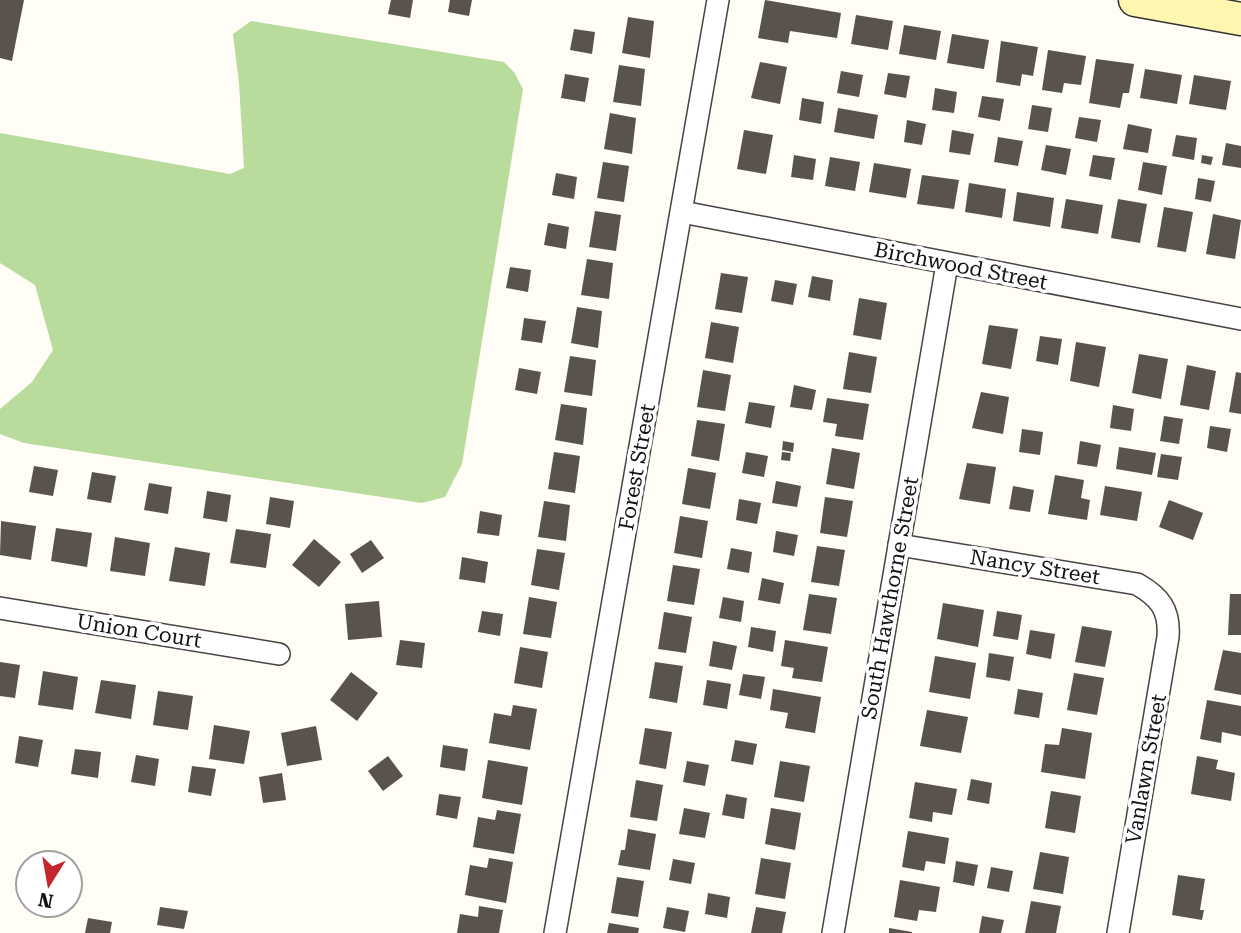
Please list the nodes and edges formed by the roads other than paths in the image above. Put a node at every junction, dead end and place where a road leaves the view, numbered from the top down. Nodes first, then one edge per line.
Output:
1 (718, 0) edge
2 (1135, 0) edge
3 (1241, 19) edge
4 (682, 212) junction
5 (947, 264) junction
6 (1241, 319) edge
7 (899, 545) junction
8 (1162, 606) joint
9 (0, 608) edge
10 (279, 654) dead end
11 (555, 933) edge
12 (833, 933) edge
13 (1118, 933) edge

1 - 4 street, Forest Street
2 - 3 street
4 - 5 street, Birchwood Street
4 - 11 street, Forest Street
5 - 6 street, Birchwood Street
5 - 7 street, South Hawthorne Street
7 - 8 street, Nancy Street
7 - 12 street, South Hawthorne Street
8 - 13 street, Vanlawn Street
9 - 10 street, Union Court

